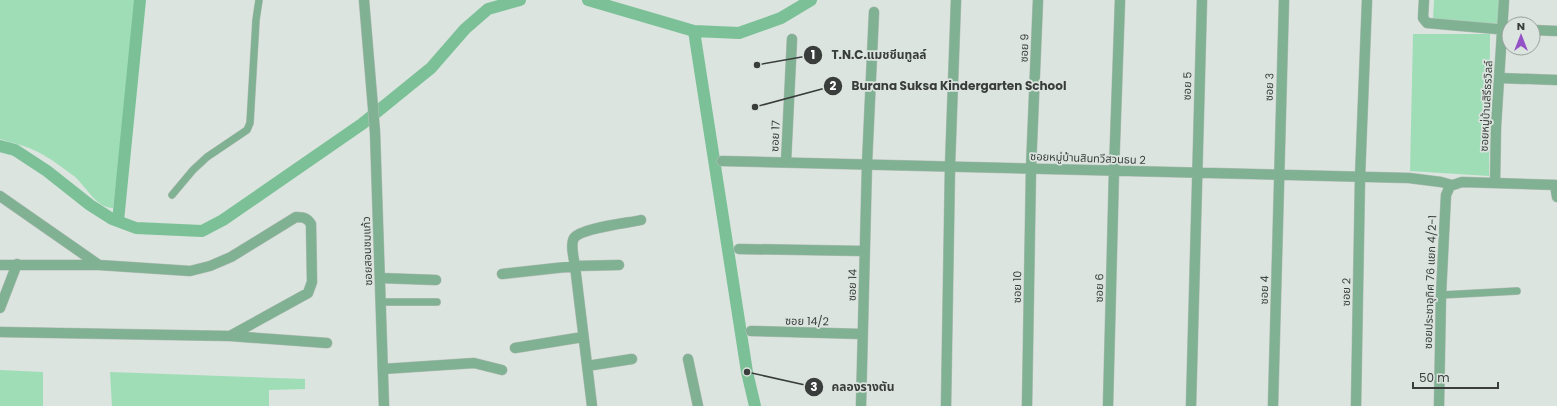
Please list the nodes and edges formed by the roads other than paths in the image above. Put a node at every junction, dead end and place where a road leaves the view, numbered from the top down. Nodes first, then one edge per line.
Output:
1 (259, 0) edge
2 (364, 0) edge
3 (956, 0) edge
4 (1038, 0) edge
5 (1120, 0) edge
6 (1202, 0) edge
7 (1284, 0) edge
8 (1367, 0) edge
9 (1424, 0) edge
10 (1504, 0) edge
11 (874, 12) dead end
12 (1505, 16) edge
13 (1501, 30) edge
14 (1541, 30) edge
15 (1557, 31) edge
16 (792, 39) dead end
17 (1502, 56) edge
18 (1499, 78) junction
19 (1557, 80) edge
20 (722, 161) dead end
21 (786, 162) junction
22 (867, 164) junction
23 (950, 166) junction
24 (1031, 168) junction
25 (1114, 171) junction
26 (1196, 173) junction
27 (1278, 175) junction
28 (1360, 178) junction
29 (1495, 183) junction
30 (1452, 185) junction
31 (1556, 185) edge
32 (172, 194) dead end
33 (0, 196) edge
34 (1557, 196) edge
35 (641, 220) dead end
36 (738, 249) dead end
37 (865, 251) junction
38 (17, 264) junction
39 (0, 265) edge
40 (99, 265) junction
41 (619, 265) dead end
42 (575, 266) junction
43 (502, 274) dead end
44 (380, 278) junction
45 (436, 280) dead end
46 (1517, 291) dead end
47 (1440, 295) junction
48 (381, 302) junction
49 (437, 302) dead end
50 (0, 308) edge
51 (751, 331) dead end
52 (0, 332) edge
53 (862, 334) junction
54 (230, 336) junction
55 (583, 337) junction
56 (327, 343) dead end
57 (515, 348) dead end
58 (688, 359) dead end
59 (632, 360) dead end
60 (587, 366) junction
61 (383, 369) junction
62 (502, 370) dead end
63 (384, 406) edge
64 (592, 406) edge
65 (698, 406) edge
66 (861, 406) edge
67 (946, 406) edge
68 (1028, 406) edge
69 (1108, 406) edge
70 (1191, 406) edge
71 (1273, 406) edge
72 (1356, 406) edge
73 (1440, 406) edge

1 - 32 lane
2 - 44 street, ซอยสอนชมแก้ว
3 - 23 street
4 - 24 street, ซอย 9
5 - 25 street, ซอย 6
6 - 26 street, ซอย 5
7 - 27 street, ซอย 3
8 - 28 street, ซอย 2
9 - 13 street
10 - 12 street, ซอยหมู่บ้านสิรีธรวิลล์
11 - 22 street, ซอย 14
14 - 15 street
16 - 21 street, ซอย 17
17 - 18 street, ซอยหมู่บ้านสิรีธรวิลล์
18 - 19 street
18 - 29 street, ซอยหมู่บ้านสิรีธรวิลล์
20 - 21 street, ซอยหมู่บ้านสินทวีสวนธน 2
21 - 22 street, ซอยหมู่บ้านสินทวีสวนธน 2
22 - 23 street, ซอยหมู่บ้านสินทวีสวนธน 2
22 - 37 street, ซอย 14
23 - 24 street, ซอยหมู่บ้านสินทวีสวนธน 2
23 - 67 street
24 - 25 street, ซอยหมู่บ้านสินทวีสวนธน 2
24 - 68 street, ซอย 10
25 - 26 street, ซอยหมู่บ้านสินทวีสวนธน 2
25 - 69 street, ซอย 6
26 - 27 street, ซอยหมู่บ้านสินทวีสวนธน 2
26 - 70 street
27 - 28 street, ซอยหมู่บ้านสินทวีสวนธน 2
27 - 71 street, ซอย 4
28 - 30 street, ซอยหมู่บ้านสินทวีสวนธน 2
28 - 72 street, ซอย 2
29 - 30 street, ซอยหมู่บ้านสินทวีสวนธน 2
29 - 31 street, ซอยหมู่บ้านสินทวีสวนธน 2
30 - 47 street, ซอยประชาอุทิศ 76 แยก 4/2-1
31 - 34 street
33 - 40 street
35 - 42 street
36 - 37 street
37 - 53 street, ซอย 14
38 - 39 street
38 - 40 street
38 - 50 street
40 - 54 street
41 - 42 street
42 - 43 street
42 - 55 street
44 - 45 street
44 - 48 street, ซอยสอนชมแก้ว
46 - 47 lane
47 - 73 street, ซอยประชาอุทิศ 76 แยก 4/2-1
48 - 49 lane
48 - 61 street, ซอยสอนชมแก้ว
51 - 53 street, ซอย 14/2
52 - 54 street
53 - 66 street, ซอย 14
54 - 56 street
55 - 57 street
55 - 60 street
58 - 65 street
59 - 60 street
60 - 64 street
61 - 62 street
61 - 63 street, ซอยสอนชมแก้ว

